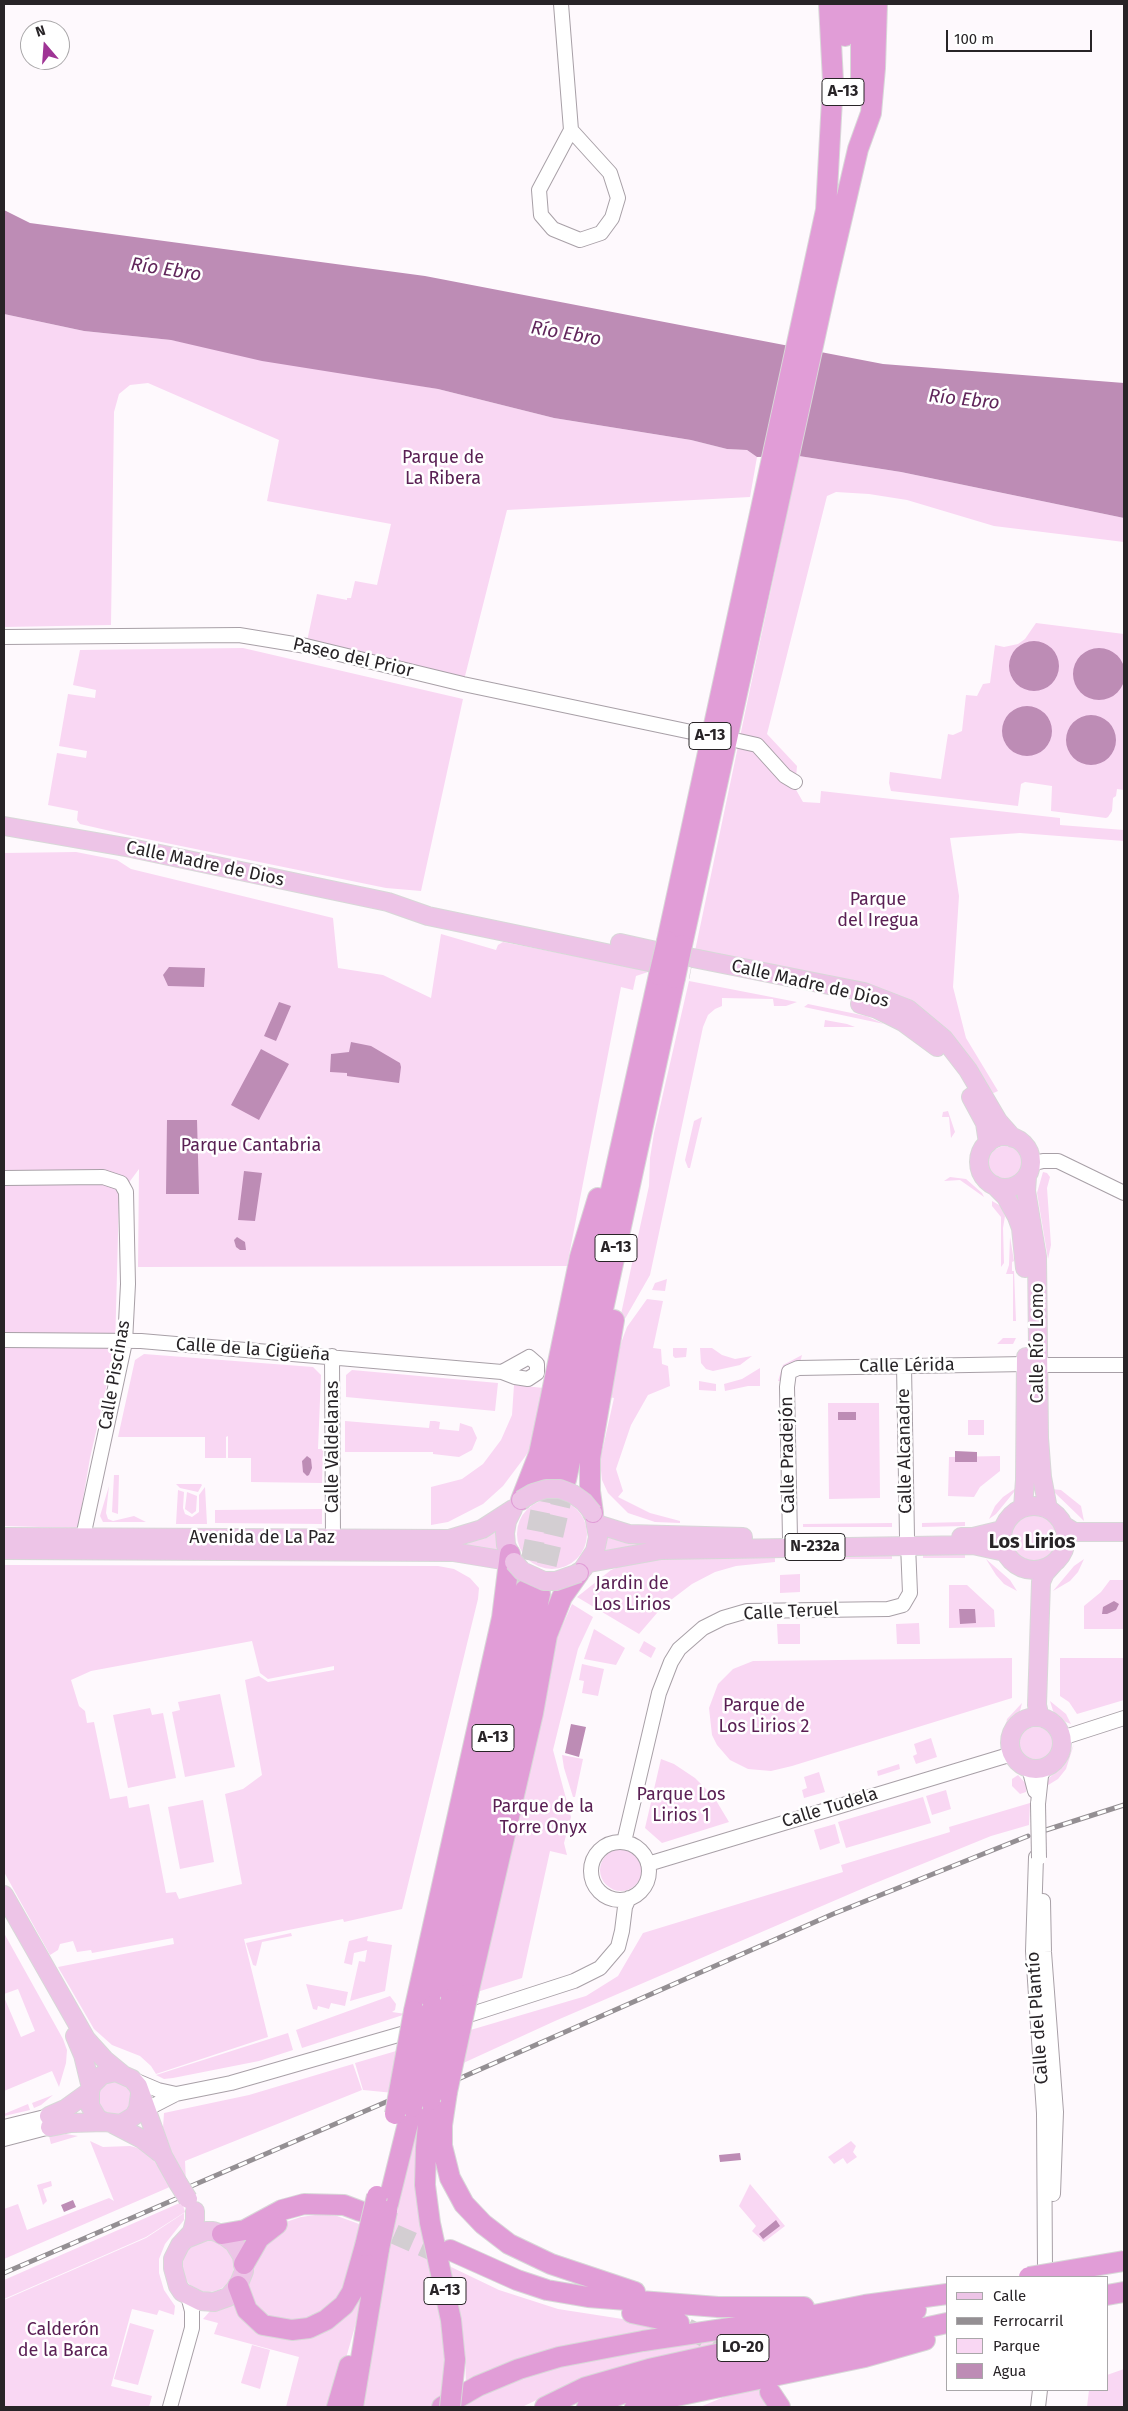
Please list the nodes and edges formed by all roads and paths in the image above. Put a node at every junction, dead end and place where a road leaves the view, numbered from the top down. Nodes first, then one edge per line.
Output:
1 (561, 4) edge
2 (829, 4) edge
3 (844, 4) edge
4 (861, 4) edge
5 (877, 4) edge
6 (570, 130) junction
7 (858, 149) junction
8 (829, 179) junction
9 (819, 284) junction
10 (4, 637) edge
11 (696, 733) dead end
12 (739, 741) dead end
13 (795, 782) dead end
14 (4, 826) edge
15 (12, 832) edge
16 (672, 960) junction
17 (666, 1015) junction
18 (628, 1116) junction
19 (1013, 1138) junction
20 (988, 1143) junction
21 (1029, 1170) junction
22 (4, 1178) edge
23 (994, 1185) junction
24 (1124, 1193) edge
25 (1032, 1317) junction
26 (4, 1340) edge
27 (124, 1342) junction
28 (332, 1356) junction
29 (1032, 1365) junction
30 (1124, 1365) edge
31 (904, 1366) junction
32 (502, 1372) dead end
33 (790, 1372) joint
34 (517, 1505) junction
35 (1023, 1508) junction
36 (1048, 1509) junction
37 (595, 1518) junction
38 (1063, 1525) junction
39 (1002, 1530) junction
40 (1124, 1532) edge
41 (4, 1536) edge
42 (83, 1537) junction
43 (333, 1538) junction
44 (790, 1538) junction
45 (908, 1541) junction
46 (1124, 1543) edge
47 (4, 1550) edge
48 (453, 1552) junction
49 (1005, 1552) junction
50 (1061, 1554) junction
51 (511, 1559) junction
52 (1021, 1567) junction
53 (584, 1568) junction
54 (504, 1610) junction
55 (533, 1713) junction
56 (1043, 1718) junction
57 (1124, 1718) edge
58 (1019, 1723) junction
59 (1062, 1738) junction
60 (1012, 1754) junction
61 (469, 1766) junction
62 (1037, 1768) junction
63 (624, 1842) junction
64 (648, 1864) junction
65 (482, 1869) junction
66 (458, 1886) junction
67 (4, 1895) edge
68 (604, 1895) junction
69 (629, 1898) junction
70 (4, 1909) edge
71 (622, 1931) junction
72 (451, 2000) junction
73 (472, 2014) dead end
74 (406, 2033) dead end
75 (90, 2089) junction
76 (176, 2094) junction
77 (135, 2095) junction
78 (439, 2096) junction
79 (403, 2111) junction
80 (49, 2122) junction
81 (109, 2123) junction
82 (4, 2127) edge
83 (4, 2139) edge
84 (164, 2156) junction
85 (191, 2205) junction
86 (218, 2233) junction
87 (186, 2239) junction
88 (372, 2247) junction
89 (1124, 2262) edge
90 (244, 2264) junction
91 (375, 2272) junction
92 (1047, 2273) edge
93 (1124, 2285) edge
94 (238, 2286) junction
95 (1108, 2289) edge
96 (1124, 2292) edge
97 (946, 2294) edge
98 (188, 2296) junction
99 (1108, 2296) edge
100 (214, 2302) junction
101 (946, 2303) edge
102 (865, 2305) junction
103 (718, 2307) junction
104 (679, 2323) tunnel mouth
105 (946, 2323) edge
106 (192, 2328) junction
107 (946, 2334) edge
108 (865, 2357) junction
109 (456, 2360) junction
110 (1040, 2391) edge
111 (1049, 2391) edge
112 (170, 2407) edge
113 (337, 2407) edge
114 (353, 2407) edge
115 (442, 2407) edge
116 (450, 2407) edge
117 (457, 2407) edge
118 (545, 2407) edge
119 (587, 2407) edge
120 (635, 2407) edge
121 (694, 2407) edge
122 (1038, 2407) edge
123 (1048, 2407) edge

1 - 6 street
2 - 8 highway
3 - 8 highway, A-13
4 - 7 highway, A-13
5 - 7 highway
6 - 6 street
7 - 9 highway, A-13
8 - 9 highway, A-13
9 - 16 highway, A-13
10 - 11 street, Paseo del Prior
12 - 13 street
14 - 15 main road, Calle Madre de Dios
15 - 16 main road, Calle Madre de Dios
16 - 17 highway, A-13
16 - 18 highway, A-13
16 - 19 main road, Calle Madre de Dios
16 - 20 main road, Calle Madre de Dios
17 - 18 highway, A-13
17 - 37 highway
18 - 34 highway
19 - 20 main road
19 - 21 main road
20 - 23 main road
21 - 23 main road
21 - 24 street
21 - 25 main road, Calle Río Lomo
22 - 27 street, Calle Piscinas
23 - 25 main road, Calle Río Lomo
25 - 29 main road, Calle Río Lomo
26 - 27 street, Calle de la Cigüeña
27 - 28 street, Calle de la Cigüeña
27 - 42 street, Calle Piscinas
28 - 32 street, Calle de la Cigüeña
28 - 43 street, Calle Valdelanas
29 - 30 street, Calle Lérida
29 - 31 street, Calle Lérida
29 - 35 main road, Calle Río Lomo
29 - 36 main road, Calle Río Lomo
31 - 33 street, Calle Lérida
31 - 45 street, Calle Alcanadre
33 - 44 street, Calle Pradejón
34 - 37 main road, N-232a, bridge
34 - 43 main road, Avenida de La Paz
34 - 51 main road
35 - 36 main road
35 - 39 main road
36 - 38 main road
37 - 44 main road, N-232a
37 - 53 main road
38 - 40 main road
38 - 50 main road
39 - 45 main road, N-232a
39 - 49 main road
41 - 42 main road, Avenida de La Paz
42 - 43 main road, Avenida de La Paz
44 - 45 main road, N-232a
45 - 49 main road, N-232a
45 - 53 main road, N-232a
45 - 63 street, Calle Teruel
46 - 50 main road
47 - 48 main road, Avenida de La Paz
48 - 51 main road, Avenida de La Paz
48 - 54 street, Avenida de La Paz
49 - 52 main road
50 - 52 main road
50 - 56 main road
51 - 53 main road, N-232a, bridge
51 - 54 highway
52 - 58 main road
53 - 55 highway
54 - 61 highway
55 - 65 highway
55 - 72 highway
56 - 58 main road
56 - 59 main road
57 - 59 street
58 - 60 main road
59 - 62 main road
60 - 62 main road
60 - 64 street, Calle Tudela
61 - 66 highway
61 - 79 highway, bridge
62 - 92 street, Calle del Plantío, bridge
63 - 64 street
63 - 68 street
64 - 69 street
65 - 66 highway, A-13
65 - 72 highway, A-13
66 - 72 highway, A-13
67 - 77 main road
68 - 69 street
68 - 71 street
69 - 71 street
70 - 75 main road
71 - 73 street
72 - 78 highway, A-13, bridge
72 - 79 highway, A-13, bridge
74 - 76 street
75 - 77 main road
75 - 80 main road
75 - 81 main road
76 - 77 street
76 - 77 street
77 - 81 main road
77 - 84 main road
78 - 103 highway
78 - 109 highway, A-13
79 - 88 highway, A-13, bridge
80 - 81 main road
80 - 82 street
80 - 83 street
81 - 84 main road
84 - 85 main road, bridge
85 - 86 main road
85 - 87 main road
86 - 87 main road
86 - 90 main road
86 - 90 highway
87 - 98 main road
88 - 91 highway, A-13
88 - 94 highway
89 - 92 highway, bridge
89 - 92 highway, bridge
90 - 94 main road
91 - 113 highway
91 - 114 highway, A-13
93 - 95 highway
94 - 100 main road
96 - 99 highway
97 - 102 highway
98 - 100 main road
98 - 106 street
100 - 106 street
101 - 118 highway, LO-20
102 - 103 highway
102 - 115 highway
103 - 104 highway
105 - 119 highway, LO-20
106 - 112 street
107 - 108 highway
108 - 120 highway
108 - 121 highway
109 - 116 highway, A-13, bridge
109 - 117 highway, bridge
110 - 122 street
111 - 123 street

